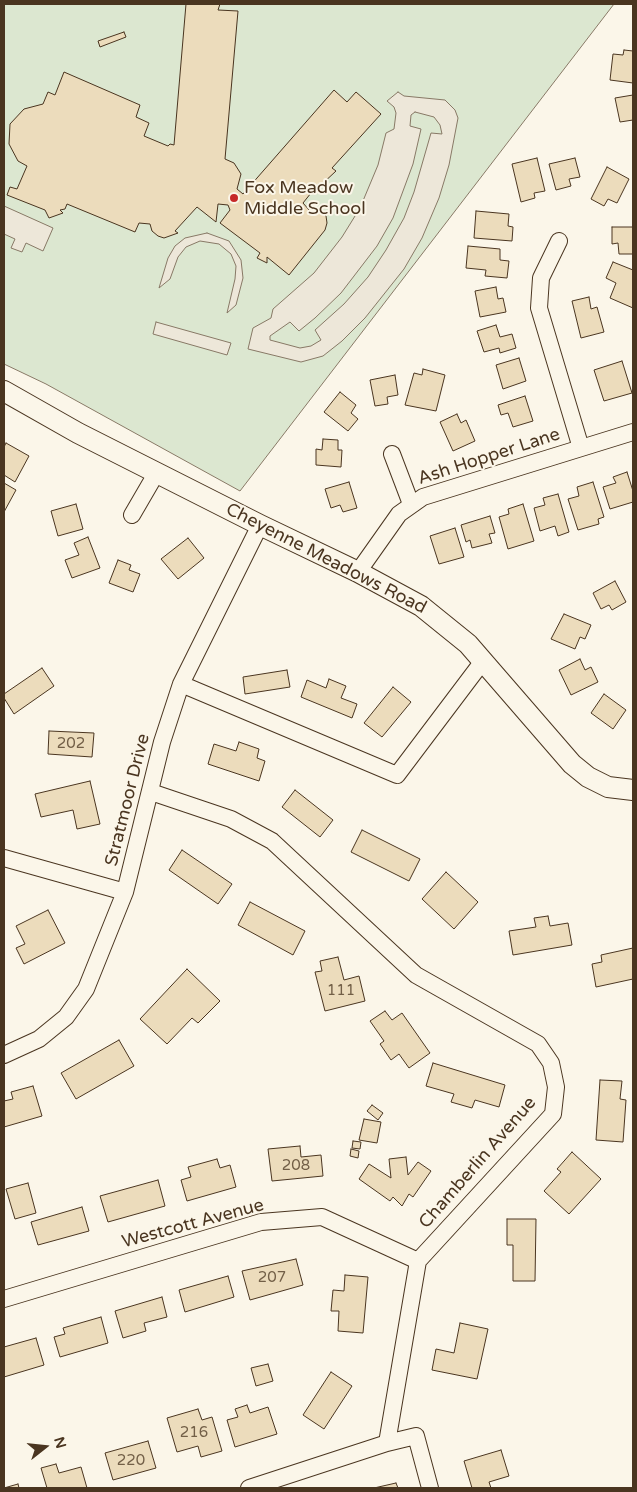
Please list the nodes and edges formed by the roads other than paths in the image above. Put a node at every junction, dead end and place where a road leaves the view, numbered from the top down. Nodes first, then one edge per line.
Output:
1 (559, 241) dead end
2 (4, 391) edge
3 (633, 432) edge
4 (581, 448) junction
5 (392, 454) dead end
6 (157, 472) junction
7 (411, 504) junction
8 (132, 515) dead end
9 (260, 525) junction
10 (358, 572) junction
11 (483, 661) junction
12 (181, 684) junction
13 (633, 790) edge
14 (151, 792) junction
15 (4, 858) edge
16 (126, 892) junction
17 (4, 1054) edge
18 (418, 1261) junction
19 (4, 1299) edge
20 (387, 1443) junction
21 (249, 1488) edge
22 (430, 1488) edge

1 - 4 street
2 - 6 main road, Cheyenne Meadows Road
3 - 4 street, Ash Hopper Lane
4 - 7 street, Ash Hopper Lane
5 - 7 street
6 - 8 street
6 - 9 main road, Cheyenne Meadows Road
7 - 10 street, Ash Hopper Lane
9 - 10 main road, Cheyenne Meadows Road
9 - 12 street, Stratmoor Drive
10 - 11 main road, Cheyenne Meadows Road
11 - 12 street
11 - 13 main road, Cheyenne Meadows Road
12 - 14 street, Stratmoor Drive
14 - 16 street, Stratmoor Drive
14 - 18 street, Chamberlin Avenue
15 - 16 street
16 - 17 street, Stratmoor Drive
18 - 19 street, Westcott Avenue
18 - 20 street
20 - 21 street
20 - 22 street

